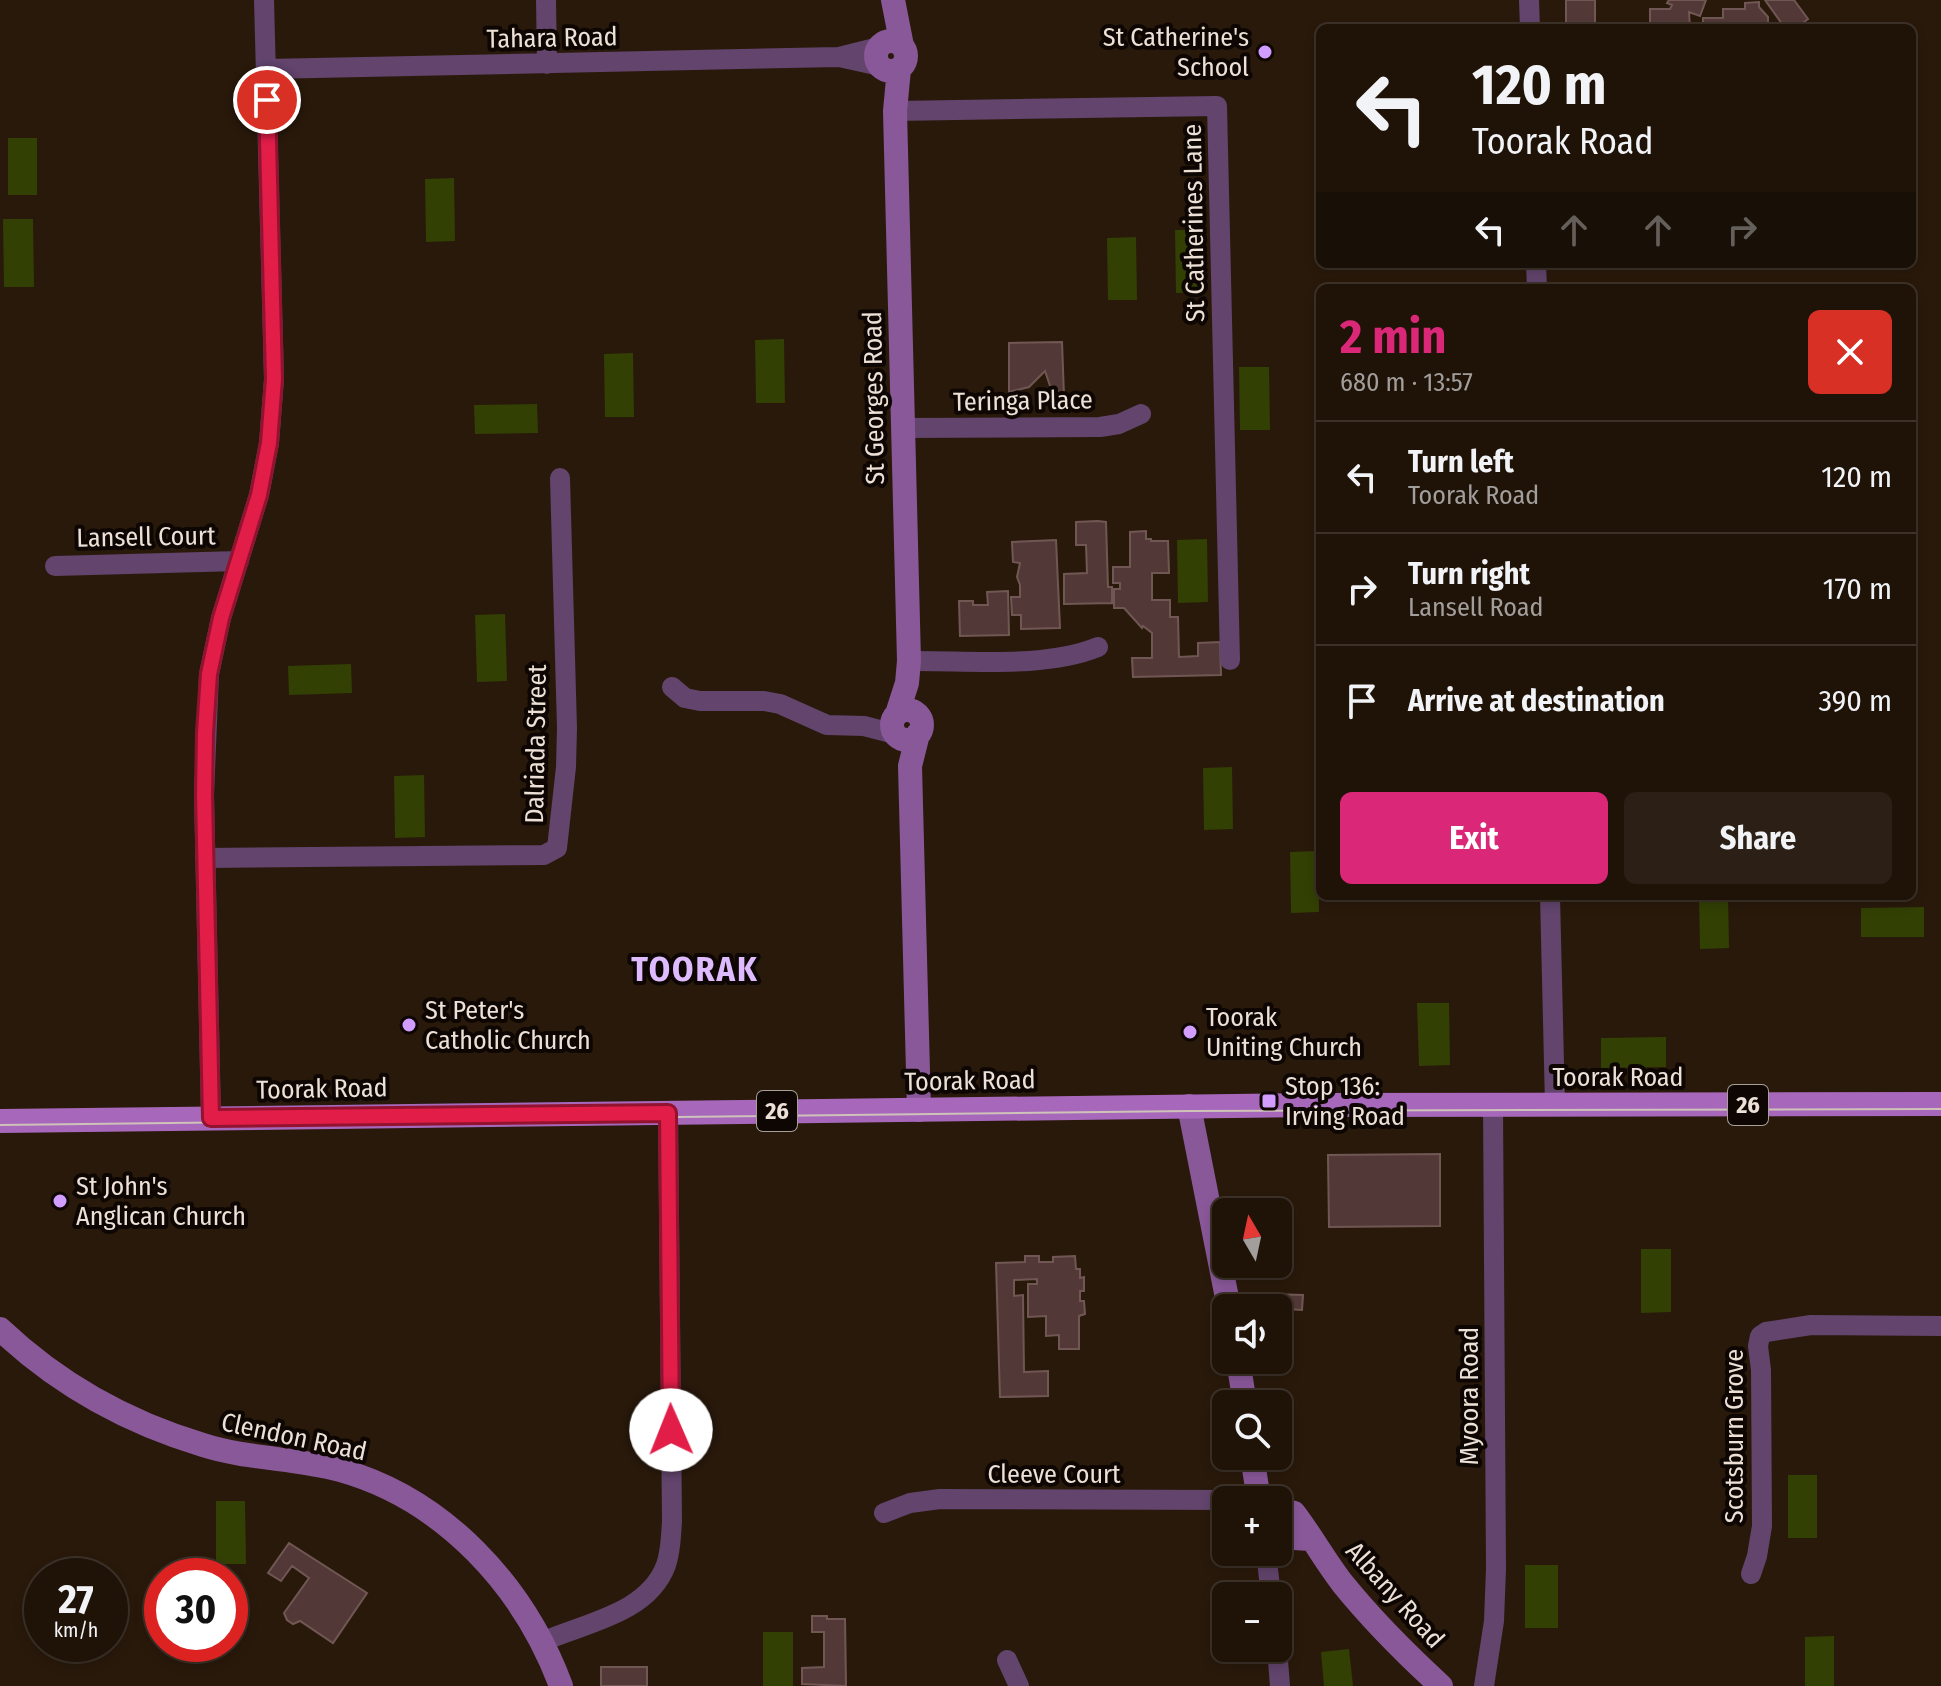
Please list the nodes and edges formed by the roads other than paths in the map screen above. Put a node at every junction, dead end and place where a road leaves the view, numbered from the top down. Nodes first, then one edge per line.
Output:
1 (264, 0) edge
2 (546, 0) edge
3 (1529, 0) edge
4 (893, 3) edge
5 (1530, 24) edge
6 (887, 57) junction
7 (547, 64) junction
8 (266, 69) junction
9 (895, 111) junction
10 (1141, 414) dead end
11 (903, 428) junction
12 (560, 478) dead end
13 (239, 561) junction
14 (55, 566) dead end
15 (1098, 647) dead end
16 (1230, 660) dead end
17 (908, 672) junction
18 (672, 687) dead end
19 (903, 725) junction
20 (205, 858) junction
21 (1550, 900) edge
22 (1941, 1104) edge
23 (1493, 1105) junction
24 (1555, 1105) junction
25 (1189, 1106) junction
26 (919, 1110) junction
27 (668, 1113) junction
28 (211, 1118) junction
29 (0, 1121) edge
30 (1226, 1294) edge
31 (1941, 1326) edge
32 (0, 1329) edge
33 (1212, 1500) edge
34 (1292, 1512) edge
35 (884, 1513) dead end
36 (1292, 1536) edge
37 (1310, 1539) junction
38 (1751, 1574) dead end
39 (542, 1642) junction
40 (1007, 1660) dead end
41 (1278, 1662) edge
42 (561, 1686) edge
43 (1019, 1686) edge
44 (1280, 1686) edge
45 (1441, 1686) edge
46 (1484, 1686) edge

1 - 8 street
2 - 7 street
3 - 5 street
4 - 6 street, St Georges Road
6 - 7 street, Tahara Road
6 - 9 street, St Georges Road
7 - 8 street, Tahara Road
8 - 13 street
9 - 11 street, St Georges Road
9 - 16 street, St Catherines Lane
10 - 11 street, Teringa Place
11 - 17 street, St Georges Road
12 - 20 street, Dalriada Street
13 - 14 street, Lansell Court
13 - 20 street
15 - 17 street
17 - 19 street, St Georges Road
18 - 19 street
19 - 26 street, St Georges Road
20 - 28 street
21 - 24 street
22 - 24 main road, Toorak Road / 26
23 - 24 main road, Toorak Road / 26
23 - 25 main road, Toorak Road / 26
23 - 46 street, Myoora Road
25 - 26 main road, Toorak Road / 26
25 - 30 street
26 - 27 main road, Toorak Road / 26
27 - 28 main road, Toorak Road / 26
27 - 39 street
28 - 29 main road, Toorak Road / 26
31 - 38 street, Scotsburn Grove
32 - 39 street, Clendon Road
33 - 35 street, Cleeve Court
34 - 37 street, Albany Road
36 - 37 street, Albany Road
37 - 45 street, Albany Road
39 - 42 street, Clendon Road
40 - 43 street
41 - 44 street

